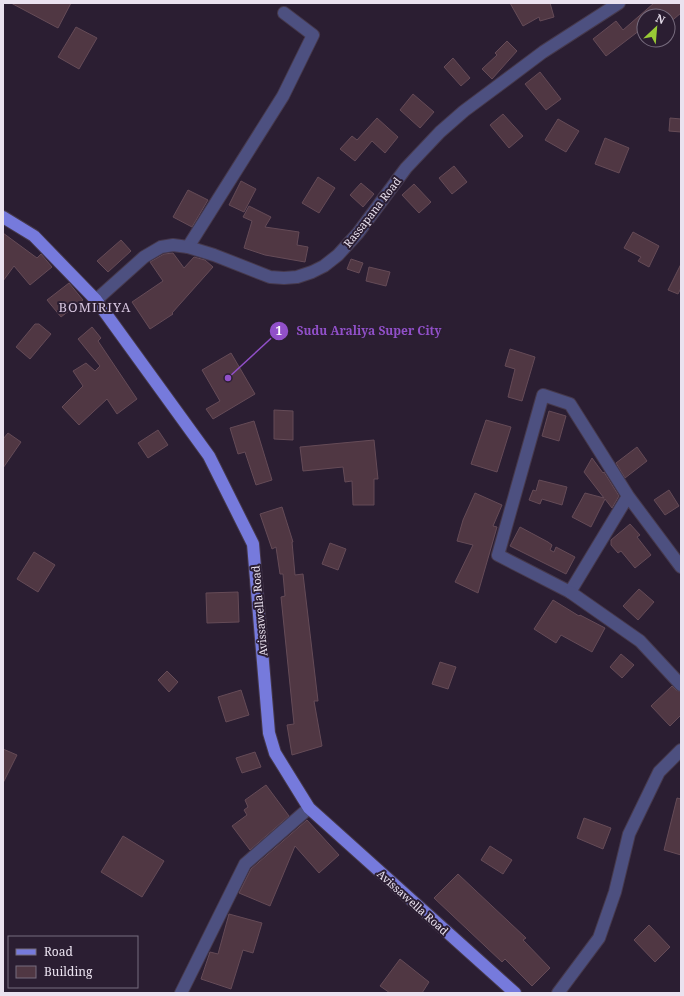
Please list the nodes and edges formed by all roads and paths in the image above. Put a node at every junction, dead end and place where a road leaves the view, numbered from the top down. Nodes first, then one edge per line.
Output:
1 (619, 3) edge
2 (284, 13) dead end
3 (3, 217) edge
4 (188, 247) junction
5 (96, 300) junction
6 (628, 496) junction
7 (681, 567) edge
8 (570, 592) junction
9 (681, 686) edge
10 (681, 750) edge
11 (309, 808) junction
12 (181, 993) edge
13 (515, 993) edge
14 (558, 993) edge

1 - 4 street, Rassapana Road
2 - 4 street
3 - 5 main road, Avissawella Road
4 - 5 street, Rassapana Road
5 - 11 main road, Avissawella Road
6 - 7 street
6 - 8 street
6 - 8 street
8 - 9 street
10 - 14 street
11 - 12 street
11 - 13 main road, Avissawella Road

